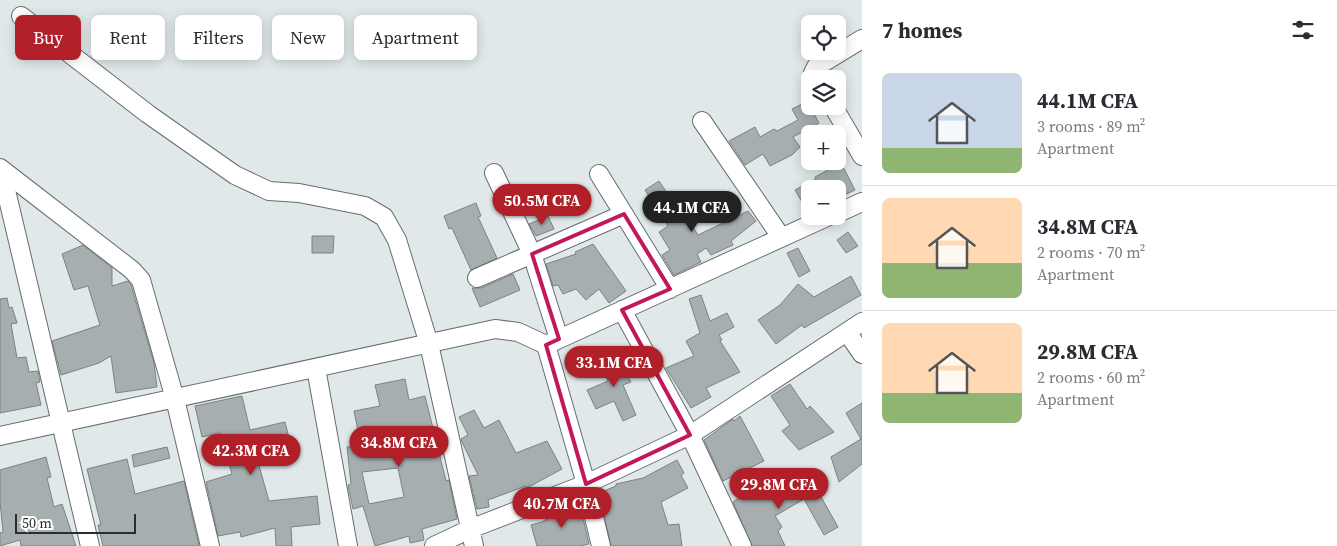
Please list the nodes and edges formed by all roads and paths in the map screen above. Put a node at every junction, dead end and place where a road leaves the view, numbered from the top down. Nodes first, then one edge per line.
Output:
1 (862, 39) edge
2 (78, 60) edge
3 (815, 70) edge
4 (838, 115) edge
5 (702, 121) dead end
6 (862, 156) edge
7 (0, 169) edge
8 (494, 173) dead end
9 (599, 174) dead end
10 (862, 202) edge
11 (846, 209) edge
12 (624, 214) junction
13 (809, 225) edge
14 (781, 238) junction
15 (532, 254) junction
16 (477, 278) dead end
17 (670, 289) junction
18 (622, 310) junction
19 (855, 327) edge
20 (553, 342) junction
21 (429, 344) junction
22 (862, 354) edge
23 (316, 368) junction
24 (175, 399) junction
25 (61, 422) junction
26 (0, 436) edge
27 (690, 436) junction
28 (586, 484) junction
29 (470, 529) junction
30 (90, 546) edge
31 (210, 546) edge
32 (348, 546) edge
33 (434, 546) edge
34 (474, 546) edge
35 (601, 546) edge
36 (742, 546) edge

1 - 3 street
2 - 21 street
4 - 6 street
5 - 14 street
7 - 24 street
7 - 25 street
8 - 15 street
9 - 12 street
10 - 11 street
12 - 15 street
12 - 17 street
13 - 14 street
14 - 17 street
15 - 16 street
15 - 20 street
17 - 18 street
18 - 20 street
18 - 27 street
19 - 22 street
19 - 27 street
20 - 21 street
20 - 28 street
21 - 23 street
21 - 29 street
23 - 24 street
23 - 32 street
24 - 25 street
24 - 31 street
25 - 26 street
25 - 30 street
27 - 28 street
27 - 36 street
28 - 29 street
28 - 35 street
29 - 33 street
29 - 34 street

